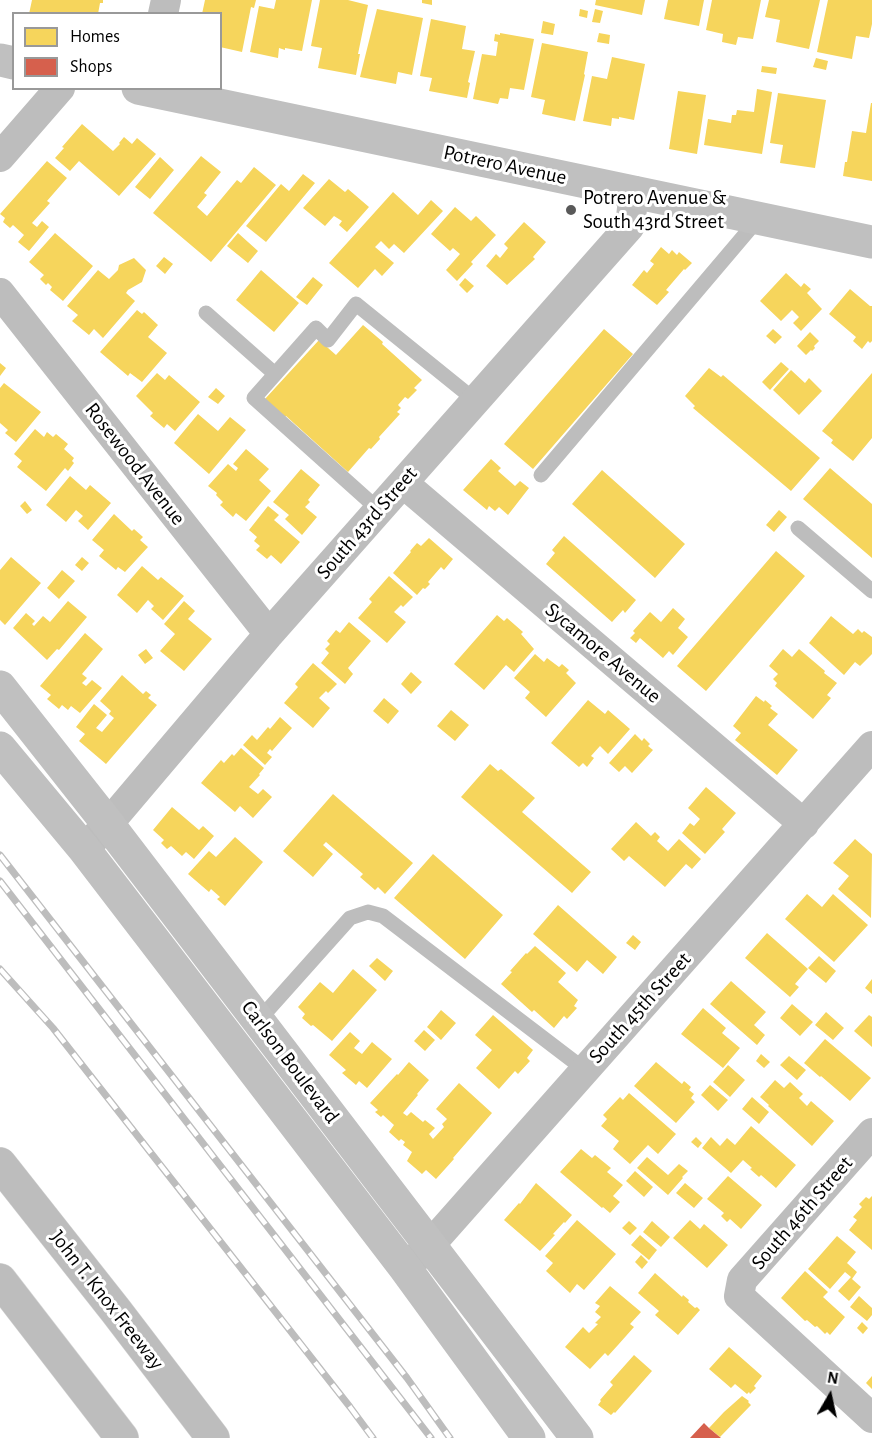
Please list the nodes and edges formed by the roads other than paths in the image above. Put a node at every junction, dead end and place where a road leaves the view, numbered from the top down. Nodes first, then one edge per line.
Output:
1 (58, 90) edge
2 (150, 90) edge
3 (0, 157) edge
4 (634, 191) junction
5 (759, 218) junction
6 (872, 242) edge
7 (0, 293) edge
8 (206, 313) dead end
9 (276, 374) junction
10 (476, 401) junction
11 (541, 475) dead end
12 (403, 483) junction
13 (379, 510) junction
14 (798, 528) dead end
15 (872, 591) edge
16 (269, 634) junction
17 (0, 687) edge
18 (872, 746) edge
19 (0, 748) edge
20 (108, 824) junction
21 (804, 824) junction
22 (84, 849) junction
23 (258, 1021) junction
24 (585, 1070) junction
25 (872, 1133) edge
26 (0, 1164) edge
27 (430, 1245) junction
28 (405, 1268) junction
29 (0, 1280) edge
30 (872, 1418) edge
31 (122, 1438) edge
32 (213, 1438) edge
33 (529, 1438) edge
34 (578, 1438) edge

1 - 3 street
2 - 4 main road, Potrero Avenue
4 - 5 main road, Potrero Avenue
4 - 10 street, South 43rd Street
5 - 6 main road, Potrero Avenue
5 - 11 lane
7 - 16 street, Rosewood Avenue
8 - 9 lane
9 - 10 lane
9 - 13 lane
10 - 12 street, South 43rd Street
12 - 13 street, South 43rd Street
12 - 21 street, Sycamore Avenue
13 - 16 street, South 43rd Street
14 - 15 lane
16 - 20 street, South 43rd Street
17 - 20 main road, Carlson Boulevard
18 - 21 street, South 45th Street
19 - 22 main road, Carlson Boulevard
20 - 22 street, South 43rd Street
20 - 23 main road, Carlson Boulevard
21 - 24 street, South 45th Street
22 - 28 main road, Carlson Boulevard
23 - 24 lane
23 - 27 main road, Carlson Boulevard
24 - 27 street, South 45th Street
25 - 30 street, South 46th Street
26 - 32 highway, John T. Knox Freeway
27 - 28 street, South 45th Street
27 - 34 main road, Carlson Boulevard
28 - 33 main road, Carlson Boulevard
29 - 31 highway

